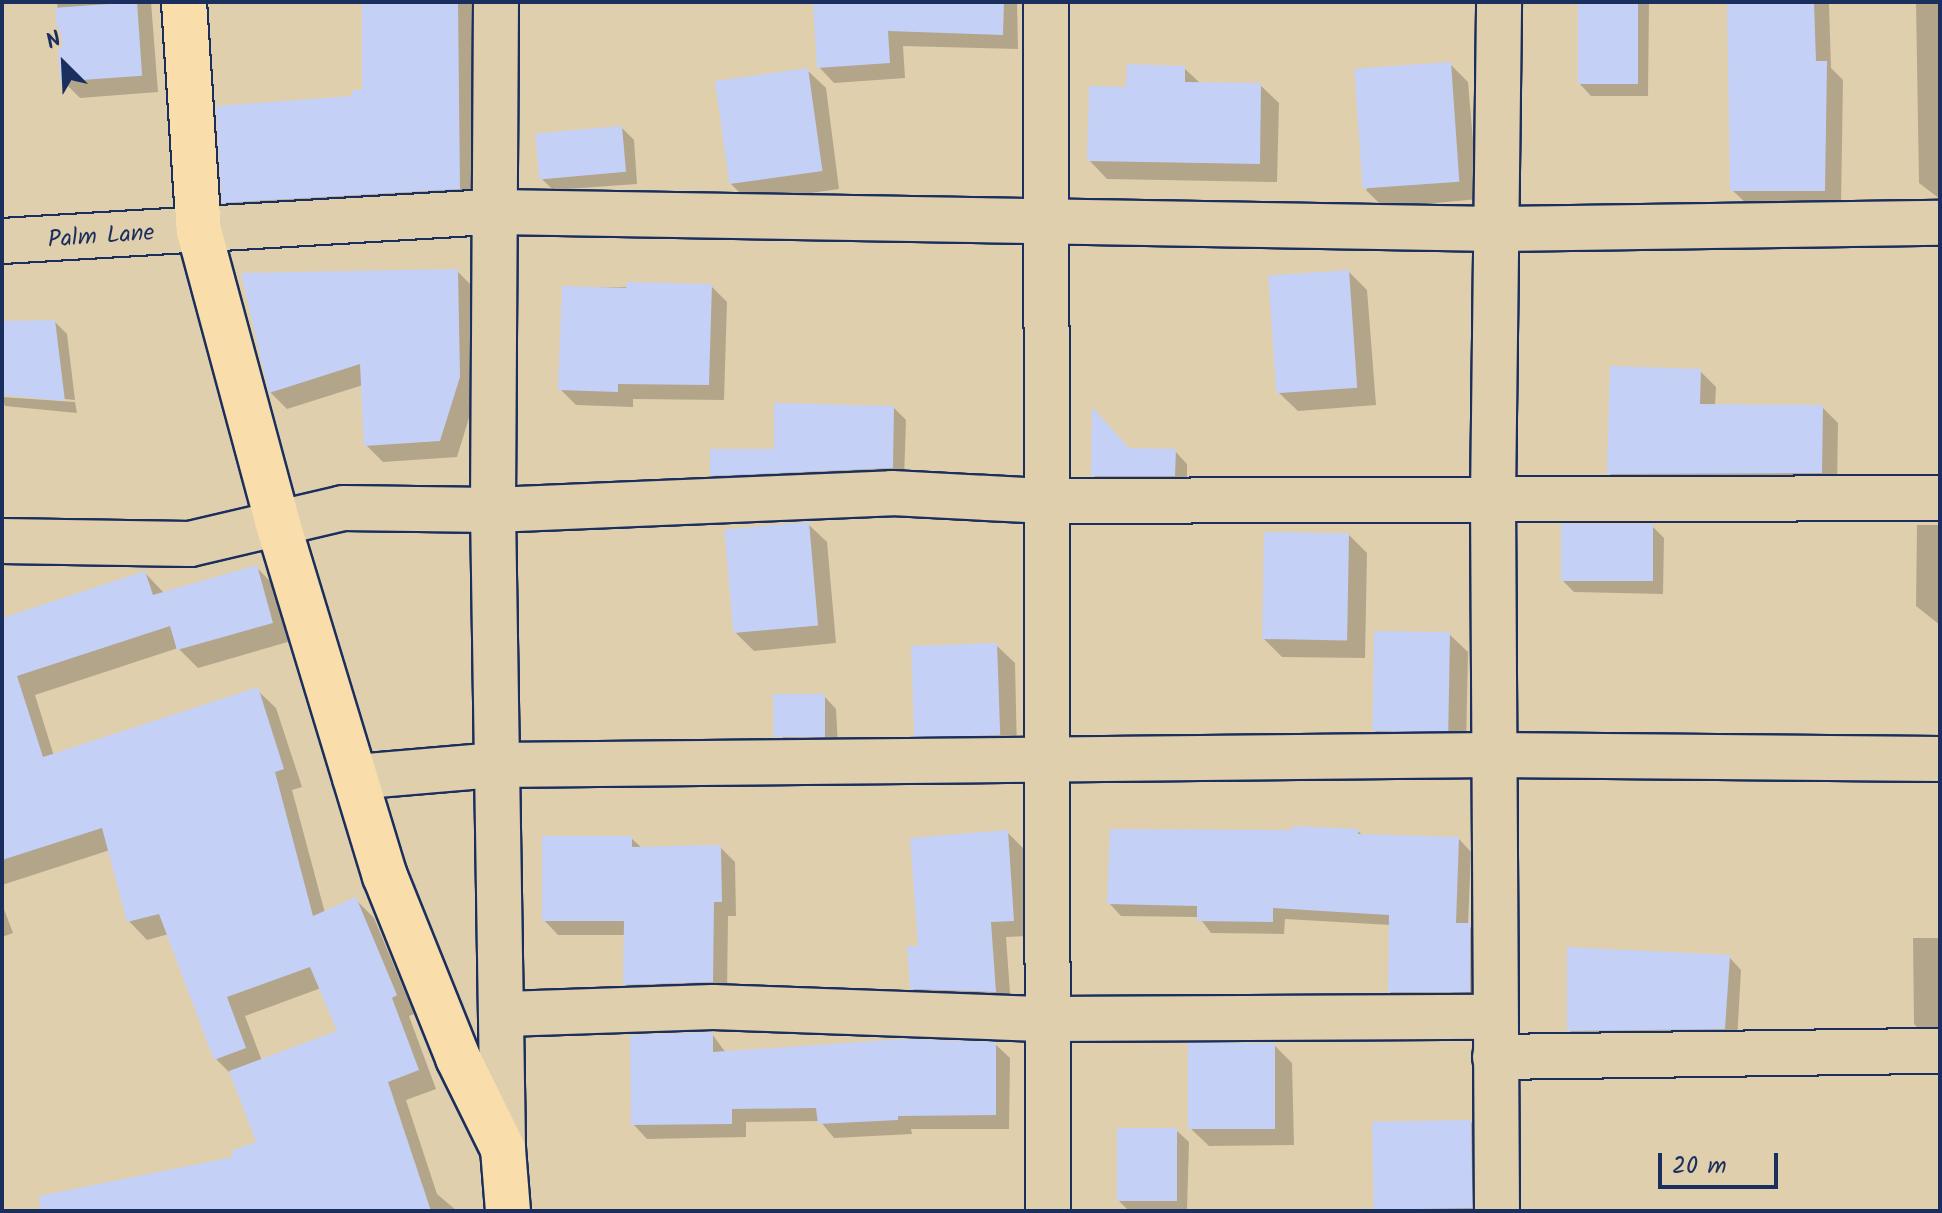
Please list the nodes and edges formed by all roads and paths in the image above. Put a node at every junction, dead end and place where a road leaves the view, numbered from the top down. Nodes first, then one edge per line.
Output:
1 (184, 2) edge
2 (496, 2) edge
3 (1046, 2) edge
4 (1499, 2) edge
5 (497, 212) junction
6 (1048, 222) junction
7 (1940, 223) edge
8 (1500, 229) junction
9 (199, 231) junction
10 (2, 241) edge
11 (1940, 498) edge
12 (1493, 500) junction
13 (1043, 501) junction
14 (493, 510) junction
15 (277, 521) junction
16 (2, 541) edge
17 (1493, 755) junction
18 (1940, 759) edge
19 (1046, 760) junction
20 (495, 765) junction
21 (355, 777) junction
22 (505, 1014) junction
23 (1047, 1019) junction
24 (1495, 1037) junction
25 (1940, 1051) edge
26 (503, 1149) junction
27 (508, 1211) edge
28 (1048, 1211) edge
29 (1497, 1211) edge

1 - 9 main road
2 - 5 street
3 - 6 street
4 - 8 street
5 - 6 street, Palm Lane
5 - 9 street, Palm Lane
5 - 14 street
6 - 8 street, Palm Lane
6 - 13 street
7 - 8 street, Palm Lane
8 - 12 street
9 - 10 street, Palm Lane
9 - 15 main road
11 - 12 street
12 - 13 street
12 - 17 street
13 - 14 street
13 - 19 street
14 - 15 street
14 - 20 street
15 - 16 street
15 - 21 main road
17 - 18 street
17 - 19 street
17 - 24 street
19 - 20 street
19 - 23 street
20 - 21 street
20 - 22 street
21 - 26 main road
22 - 23 street
22 - 26 street
23 - 24 street
23 - 28 street
24 - 25 street
24 - 29 street
26 - 27 main road

